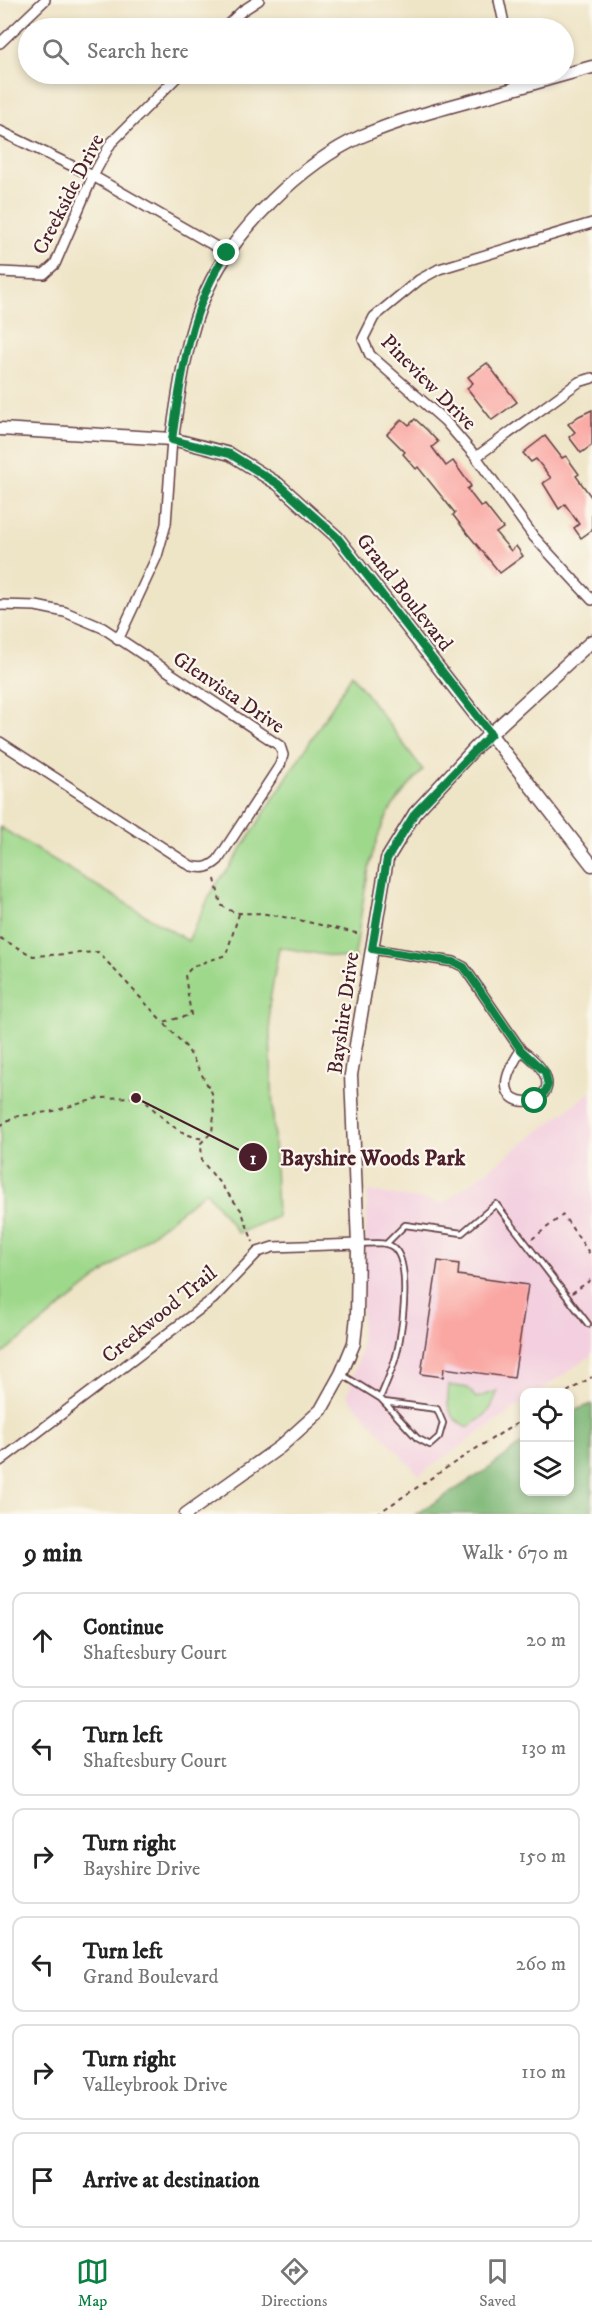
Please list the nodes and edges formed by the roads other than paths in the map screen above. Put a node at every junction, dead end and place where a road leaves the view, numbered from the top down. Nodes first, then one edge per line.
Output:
1 (45, 0) edge
2 (259, 0) edge
3 (499, 0) edge
4 (26, 18) edge
5 (235, 18) edge
6 (503, 18) edge
7 (18, 26) edge
8 (0, 43) edge
9 (592, 67) edge
10 (574, 72) edge
11 (170, 84) edge
12 (516, 84) edge
13 (531, 84) edge
14 (517, 88) junction
15 (0, 131) edge
16 (93, 176) junction
17 (592, 223) edge
18 (227, 253) junction
19 (0, 272) edge
20 (592, 378) edge
21 (0, 429) edge
22 (172, 440) junction
23 (476, 457) junction
24 (592, 600) edge
25 (0, 605) edge
26 (118, 640) junction
27 (592, 641) edge
28 (491, 734) junction
29 (0, 742) edge
30 (592, 865) edge
31 (372, 949) junction
32 (521, 1050) junction
33 (358, 1244) junction
34 (386, 1244) junction
35 (588, 1324) dead end
36 (341, 1374) junction
37 (382, 1400) junction
38 (0, 1461) edge
39 (186, 1514) edge

1 - 4 street
2 - 5 street
3 - 6 street
7 - 8 street
9 - 10 street
11 - 16 street, Creekside Drive
12 - 14 street
13 - 14 street
14 - 18 street
15 - 16 street
16 - 18 street
16 - 19 street, Creekside Drive
17 - 23 street, Pineview Drive
18 - 22 street
20 - 23 street
21 - 22 street, Grand Boulevard
22 - 26 street
22 - 28 street, Grand Boulevard
23 - 24 street, Pineview Drive
25 - 26 street, Glenvista Drive
26 - 29 street, Glenvista Drive
27 - 28 street, Bayshire Drive
28 - 30 street, Grand Boulevard
28 - 31 street, Bayshire Drive
31 - 32 street
31 - 33 street, Bayshire Drive
32 - 32 street
33 - 34 lane
33 - 36 street, Bayshire Drive
33 - 38 street, Creekwood Trail
34 - 35 lane
34 - 37 lane
36 - 37 lane
36 - 39 street, Bayshire Drive
37 - 37 lane

